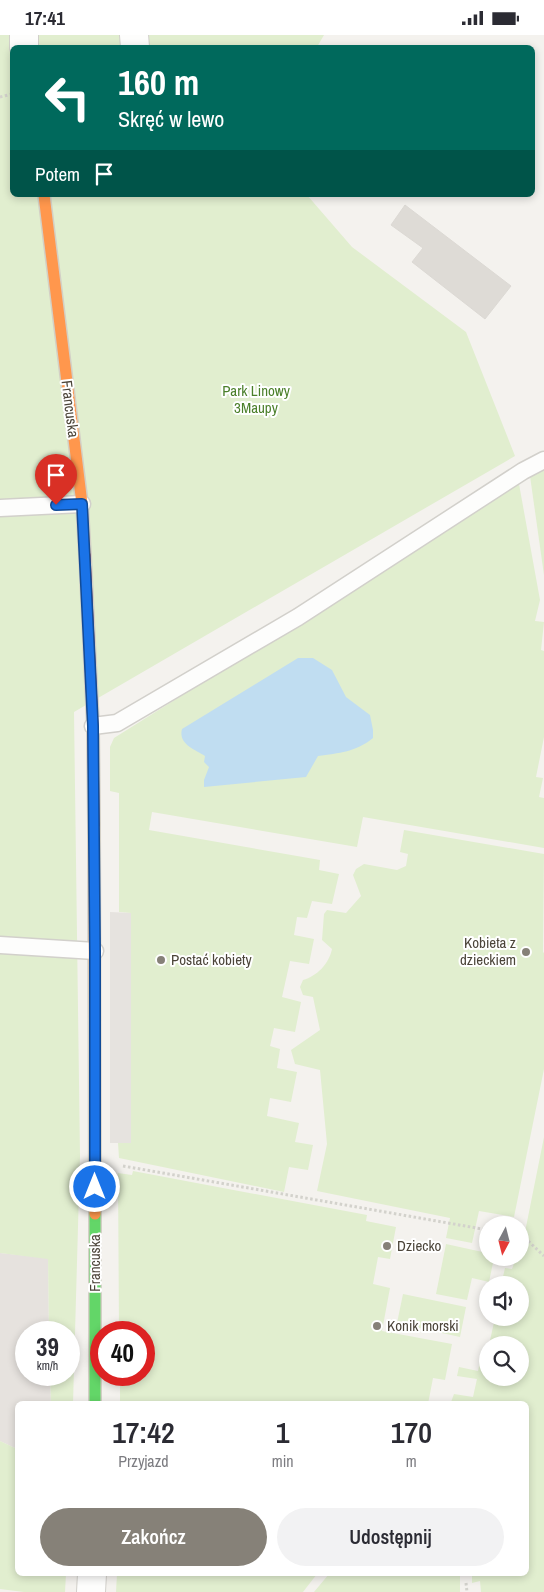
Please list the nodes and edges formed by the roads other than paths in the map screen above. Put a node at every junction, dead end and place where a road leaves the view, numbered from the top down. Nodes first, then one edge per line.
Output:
1 (44, 197) edge
2 (544, 460) edge
3 (82, 504) junction
4 (0, 508) edge
5 (93, 726) junction
6 (0, 945) edge
7 (95, 951) junction
8 (95, 1401) edge
9 (92, 1576) edge
10 (91, 1592) edge

1 - 3 street, Francuska
2 - 5 lane
3 - 4 lane
3 - 5 street, Francuska
5 - 7 street, Francuska
6 - 7 lane
7 - 8 street, Francuska
9 - 10 street

